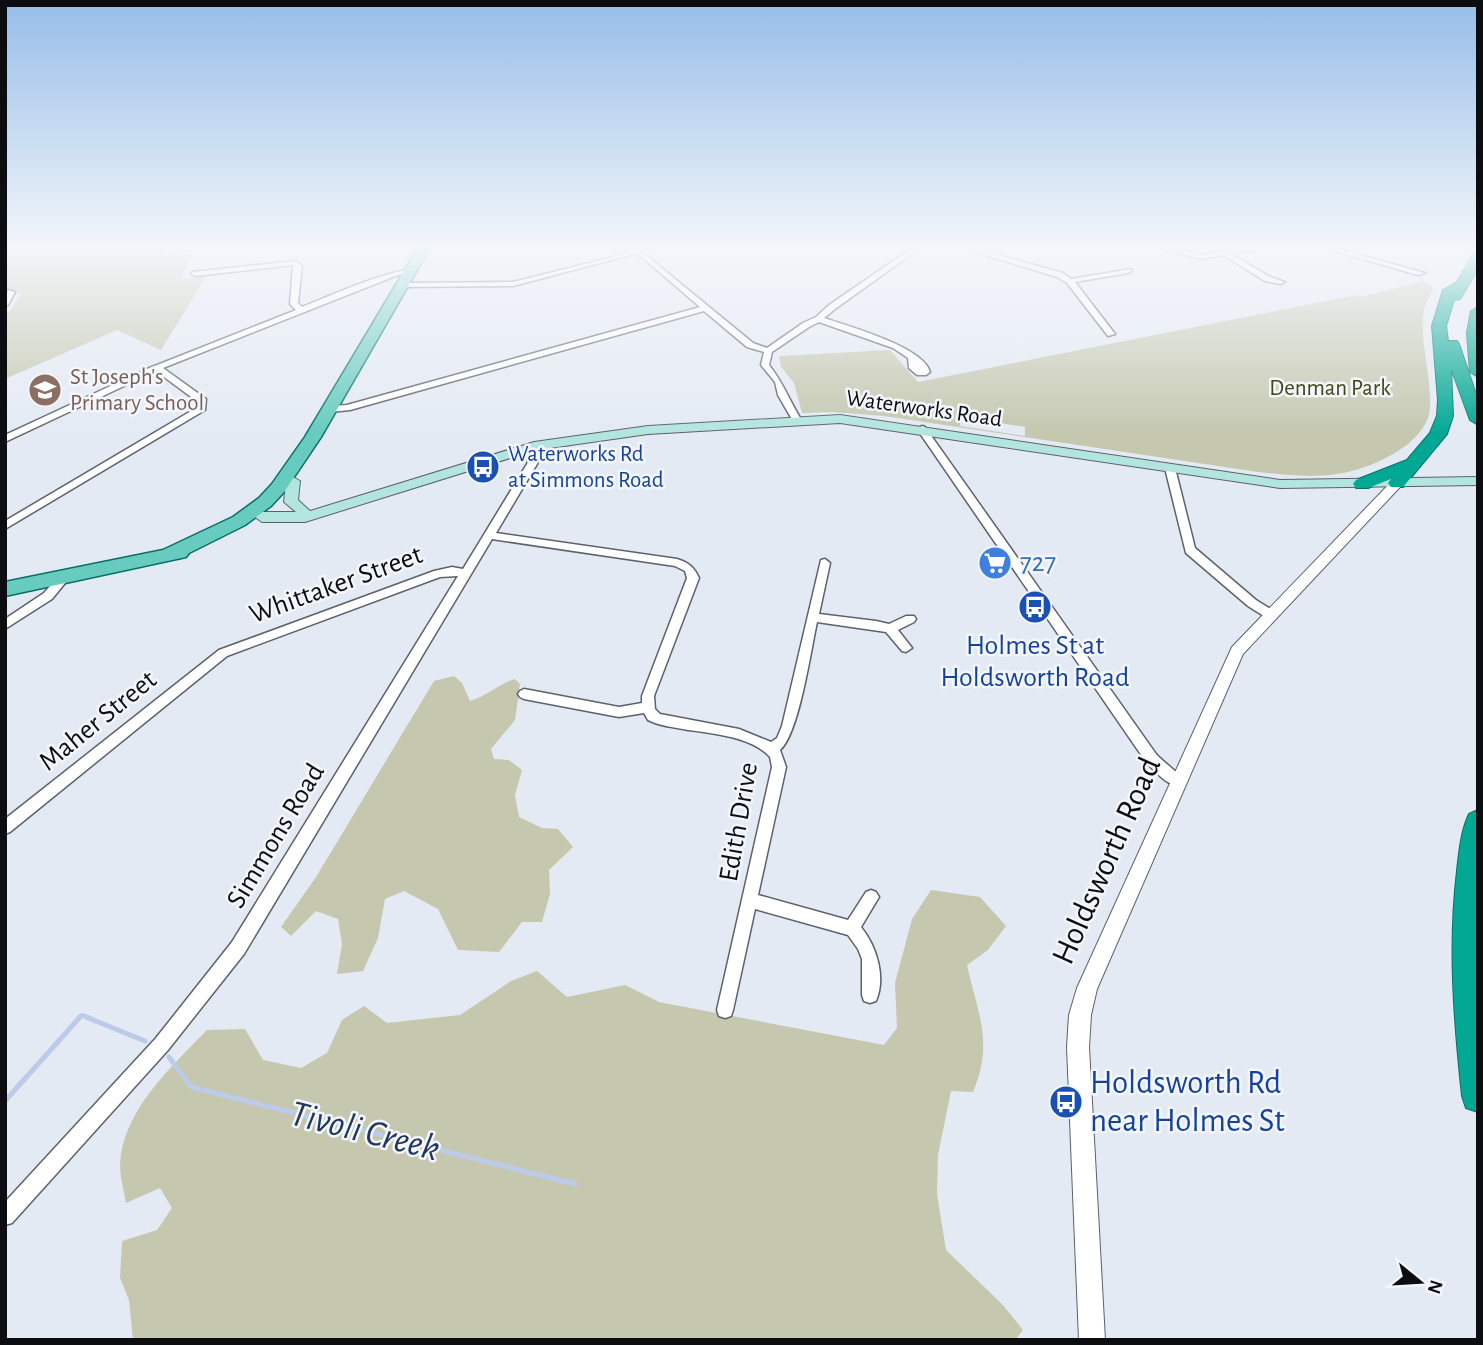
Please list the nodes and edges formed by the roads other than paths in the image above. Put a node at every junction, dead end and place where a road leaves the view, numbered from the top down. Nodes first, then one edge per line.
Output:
1 (304, 309) edge
2 (390, 309) edge
3 (702, 309) edge
4 (706, 309) edge
5 (830, 309) edge
6 (1091, 309) edge
7 (1445, 309) edge
8 (1453, 309) edge
9 (301, 310) joint
10 (1478, 311) edge
11 (819, 319) junction
12 (1111, 334) dead end
13 (768, 351) junction
14 (912, 356) dead end
15 (157, 368) junction
16 (1478, 372) edge
17 (330, 409) junction
18 (797, 421) junction
19 (1478, 421) edge
20 (922, 429) junction
21 (313, 437) junction
22 (5, 439) edge
23 (534, 446) junction
24 (1411, 464) junction
25 (1170, 468) junction
26 (293, 481) junction
27 (1477, 481) edge
28 (1397, 483) junction
29 (1362, 484) junction
30 (1382, 500) junction
31 (327, 509) junction
32 (303, 510) junction
33 (261, 511) junction
34 (5, 526) edge
35 (489, 535) junction
36 (825, 563) dead end
37 (467, 573) junction
38 (64, 577) junction
39 (5, 589) edge
40 (1271, 615) junction
41 (813, 617) junction
42 (910, 620) dead end
43 (5, 625) edge
44 (890, 629) junction
45 (906, 648) dead end
46 (223, 653) joint
47 (524, 694) dead end
48 (648, 707) junction
49 (772, 749) junction
50 (1178, 781) junction
51 (1478, 822) edge
52 (5, 828) edge
53 (871, 897) dead end
54 (749, 900) junction
55 (852, 928) junction
56 (870, 995) dead end
57 (724, 1010) dead end
58 (1478, 1096) edge
59 (5, 1216) edge
60 (1092, 1340) edge

1 - 9 street
2 - 17 main road
3 - 17 street
4 - 13 street
5 - 11 street
6 - 12 street
7 - 24 highway
8 - 19 highway
9 - 15 street
10 - 16 highway
11 - 13 street
11 - 14 street
13 - 18 street
15 - 22 street
15 - 34 street
17 - 21 main road
18 - 20 main road, Waterworks Road
18 - 23 main road, Waterworks Road
20 - 25 main road, Waterworks Road
20 - 50 street
21 - 26 main road
21 - 33 main road
23 - 31 main road, Waterworks Road
23 - 35 street, Simmons Road
24 - 28 highway
24 - 29 highway
25 - 29 main road, Waterworks Road
25 - 40 street
26 - 32 main road
26 - 33 main road
27 - 28 main road, Waterworks Road
28 - 29 main road, Waterworks Road
28 - 30 street, Holdsworth Road
29 - 30 main road
30 - 40 street, Holdsworth Road
31 - 32 main road, Waterworks Road
31 - 33 main road, Waterworks Road
32 - 33 main road, Waterworks Road
33 - 38 main road
35 - 37 street, Simmons Road
35 - 48 street
36 - 41 street
37 - 46 street, Whittaker Street
37 - 59 street, Simmons Road
38 - 39 main road
38 - 43 street
40 - 50 street, Holdsworth Road
41 - 44 street
41 - 49 street
42 - 44 street
44 - 45 street
46 - 52 street, Maher Street
47 - 48 street
48 - 49 street, Edith Drive
49 - 54 street, Edith Drive
50 - 60 street, Holdsworth Road
51 - 58 highway
53 - 55 street
54 - 55 street
54 - 57 street, Edith Drive
55 - 56 street

